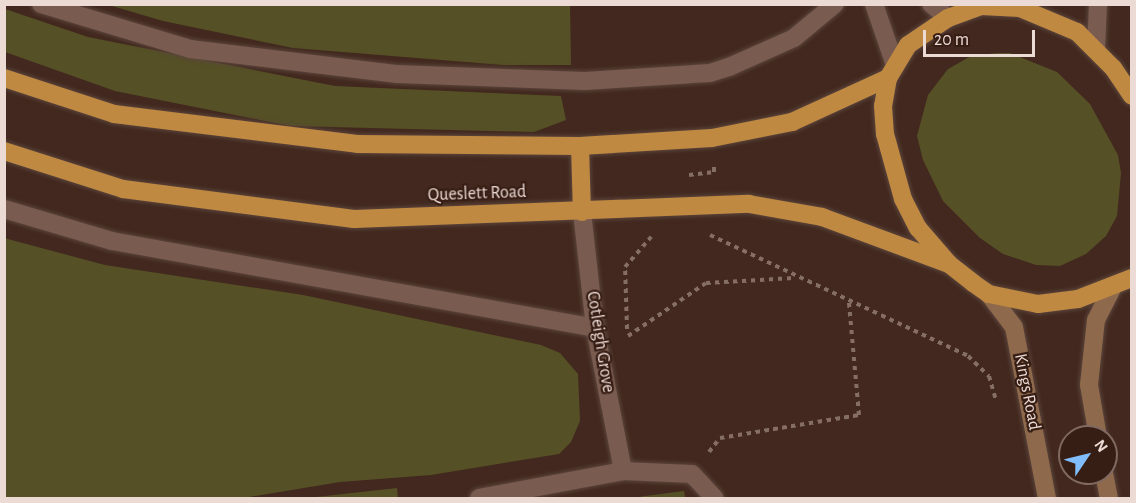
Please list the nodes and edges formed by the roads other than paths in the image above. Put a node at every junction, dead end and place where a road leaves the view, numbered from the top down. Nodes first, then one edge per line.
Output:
1 (41, 4) edge
2 (835, 4) edge
3 (874, 4) edge
4 (931, 4) edge
5 (1098, 4) edge
6 (1022, 6) edge
7 (948, 18) junction
8 (1096, 50) junction
9 (891, 72) junction
10 (4, 78) edge
11 (1127, 80) edge
12 (1131, 96) edge
13 (580, 146) junction
14 (4, 151) edge
15 (4, 209) edge
16 (582, 212) junction
17 (949, 264) junction
18 (1130, 280) edge
19 (1112, 289) junction
20 (989, 294) junction
21 (595, 327) junction
22 (1096, 425) edge
23 (622, 471) junction
24 (479, 498) edge
25 (714, 498) edge
26 (1047, 498) edge

1 - 2 street
3 - 9 street
4 - 7 street
5 - 8 street
6 - 7 highway
6 - 8 highway
7 - 9 highway
8 - 11 highway
9 - 13 highway
9 - 17 highway
10 - 13 highway
11 - 12 highway
13 - 16 highway
14 - 16 highway, Queslett Road
15 - 21 street
16 - 17 highway, Queslett Road
16 - 21 street, Cotleigh Grove
17 - 20 highway
18 - 19 highway
19 - 20 highway
19 - 22 main road
20 - 26 main road, Kings Road
21 - 23 street, Cotleigh Grove
23 - 24 street
23 - 25 street

